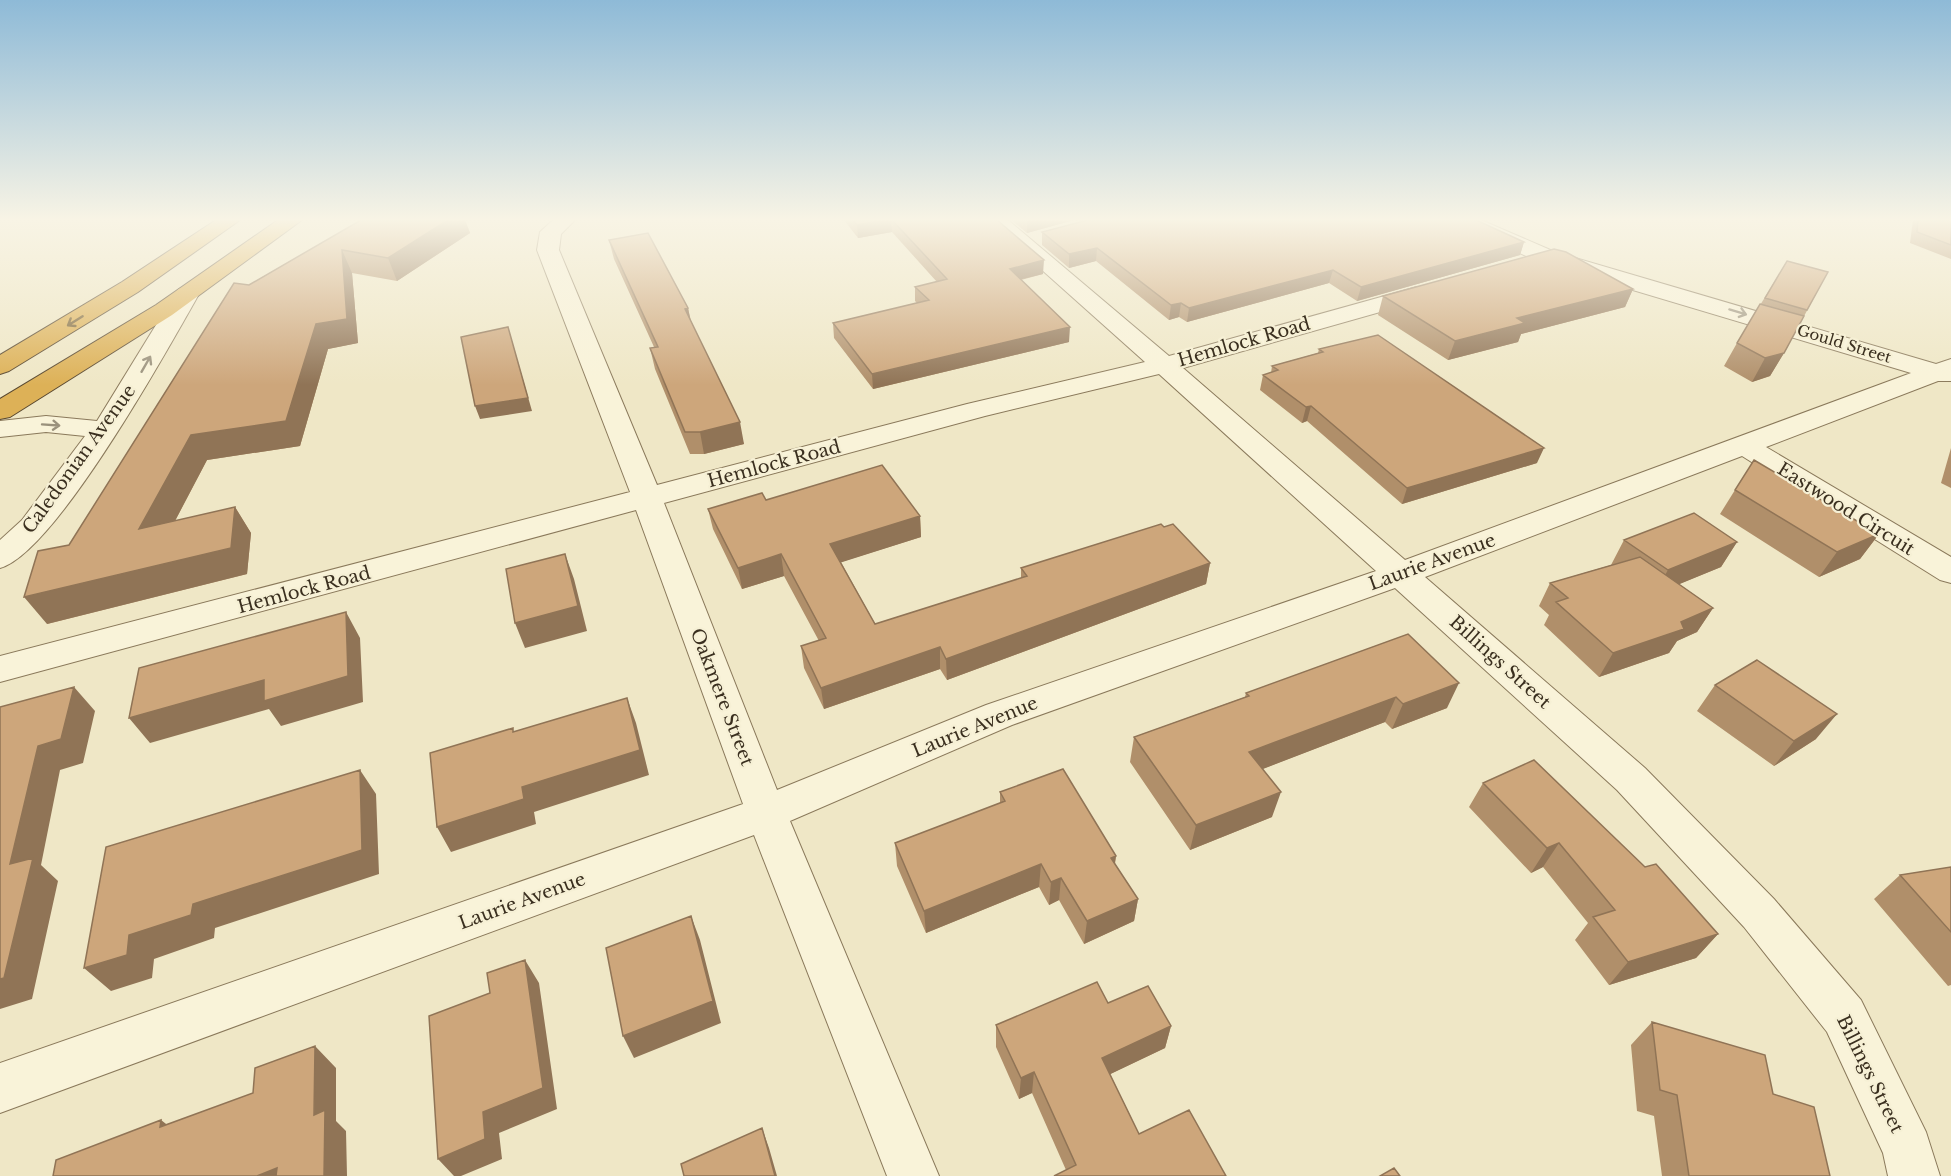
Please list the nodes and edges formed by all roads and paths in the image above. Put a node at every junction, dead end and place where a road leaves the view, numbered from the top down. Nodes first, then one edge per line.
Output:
1 (149, 275) edge
2 (214, 275) edge
3 (220, 275) edge
4 (558, 275) edge
5 (1066, 275) edge
6 (1610, 275) edge
7 (1455, 283) edge
8 (187, 294) junction
9 (1164, 364) junction
10 (0, 366) edge
11 (1946, 372) edge
12 (0, 411) edge
13 (0, 429) edge
14 (103, 430) junction
15 (1742, 444) junction
16 (647, 498) junction
17 (0, 557) edge
18 (1951, 572) edge
19 (1401, 574) junction
20 (0, 669) edge
21 (765, 813) junction
22 (0, 1088) edge
23 (913, 1176) edge
24 (1914, 1176) edge

1 -> 10 highway
2 - 8 highway
3 - 8 highway
4 - 16 street, Oakmere Street
5 - 9 street, Billings Street
6 -> 11 street, Gould Street
7 - 9 street, Hemlock Road
8 - 12 highway
14 -> 8 street, Caledonian Avenue
9 - 16 street, Hemlock Road
9 - 19 street, Billings Street
11 - 15 street, Laurie Avenue
13 -> 14 street
14 - 17 street, Caledonian Avenue
15 - 18 street, Eastwood Circuit
15 - 19 street, Laurie Avenue
16 - 20 street, Hemlock Road
16 - 21 street, Oakmere Street
19 - 21 street, Laurie Avenue
19 - 24 street, Billings Street
21 - 22 street, Laurie Avenue
21 - 23 street, Oakmere Street

